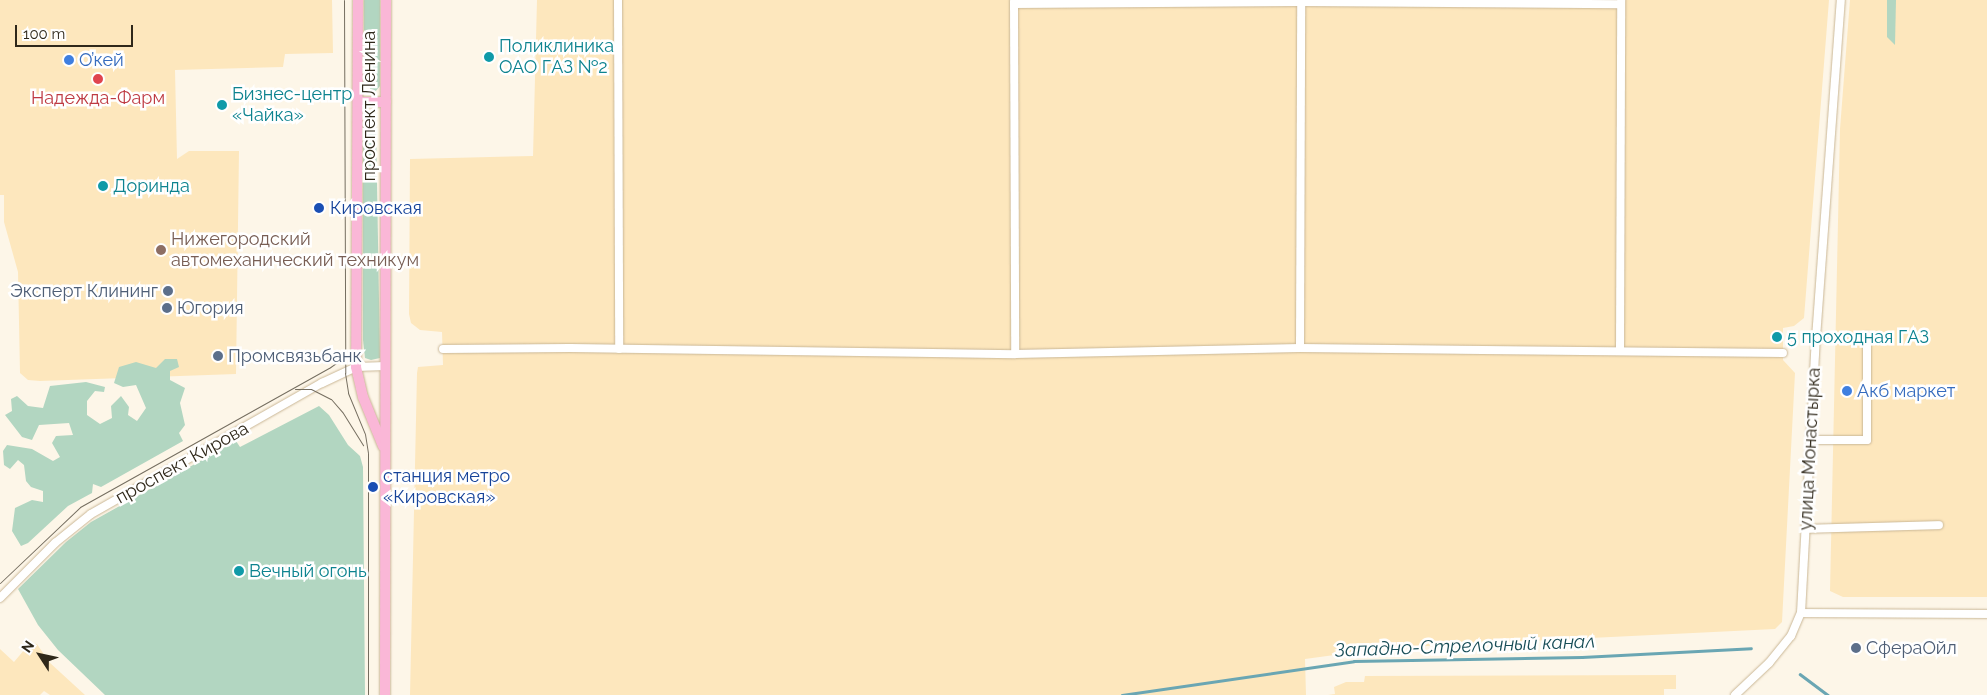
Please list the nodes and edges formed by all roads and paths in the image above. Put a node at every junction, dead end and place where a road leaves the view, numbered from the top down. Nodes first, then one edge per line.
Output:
1 (358, 0) edge
2 (386, 0) edge
3 (618, 0) edge
4 (1841, 0) edge
5 (1301, 1) edge
6 (1014, 2) edge
7 (1622, 2) edge
8 (358, 102) junction
9 (386, 102) junction
10 (1867, 336) dead end
11 (618, 348) junction
12 (1300, 348) junction
13 (443, 349) dead end
14 (1620, 350) junction
15 (1783, 353) dead end
16 (1015, 354) junction
17 (386, 366) junction
18 (356, 367) junction
19 (1811, 440) junction
20 (385, 452) junction
21 (1939, 525) dead end
22 (1806, 528) junction
23 (0, 598) edge
24 (1801, 613) junction
25 (1987, 614) edge
26 (385, 695) edge
27 (1735, 695) edge

1 - 8 main road, проспект Ленина
2 - 9 main road, проспект Ленина
3 - 11 street
4 - 19 street, улица Монастырка
5 - 6 street
5 - 7 street
5 - 12 street
6 - 16 street
7 - 14 street
8 - 9 main road
8 - 18 main road, проспект Ленина
9 - 17 main road, проспект Ленина
10 - 19 street
11 - 13 street
11 - 16 street
12 - 14 street
12 - 16 street
14 - 15 street
17 - 18 street, проспект Кирова
17 - 20 main road, проспект Ленина
18 - 20 main road, проспект Ленина
18 - 23 street, проспект Кирова
19 - 22 street, улица Монастырка
20 - 26 main road, проспект Ленина
21 - 22 street
22 - 24 street, улица Монастырка
24 - 25 street
24 - 27 street, улица Монастырка

